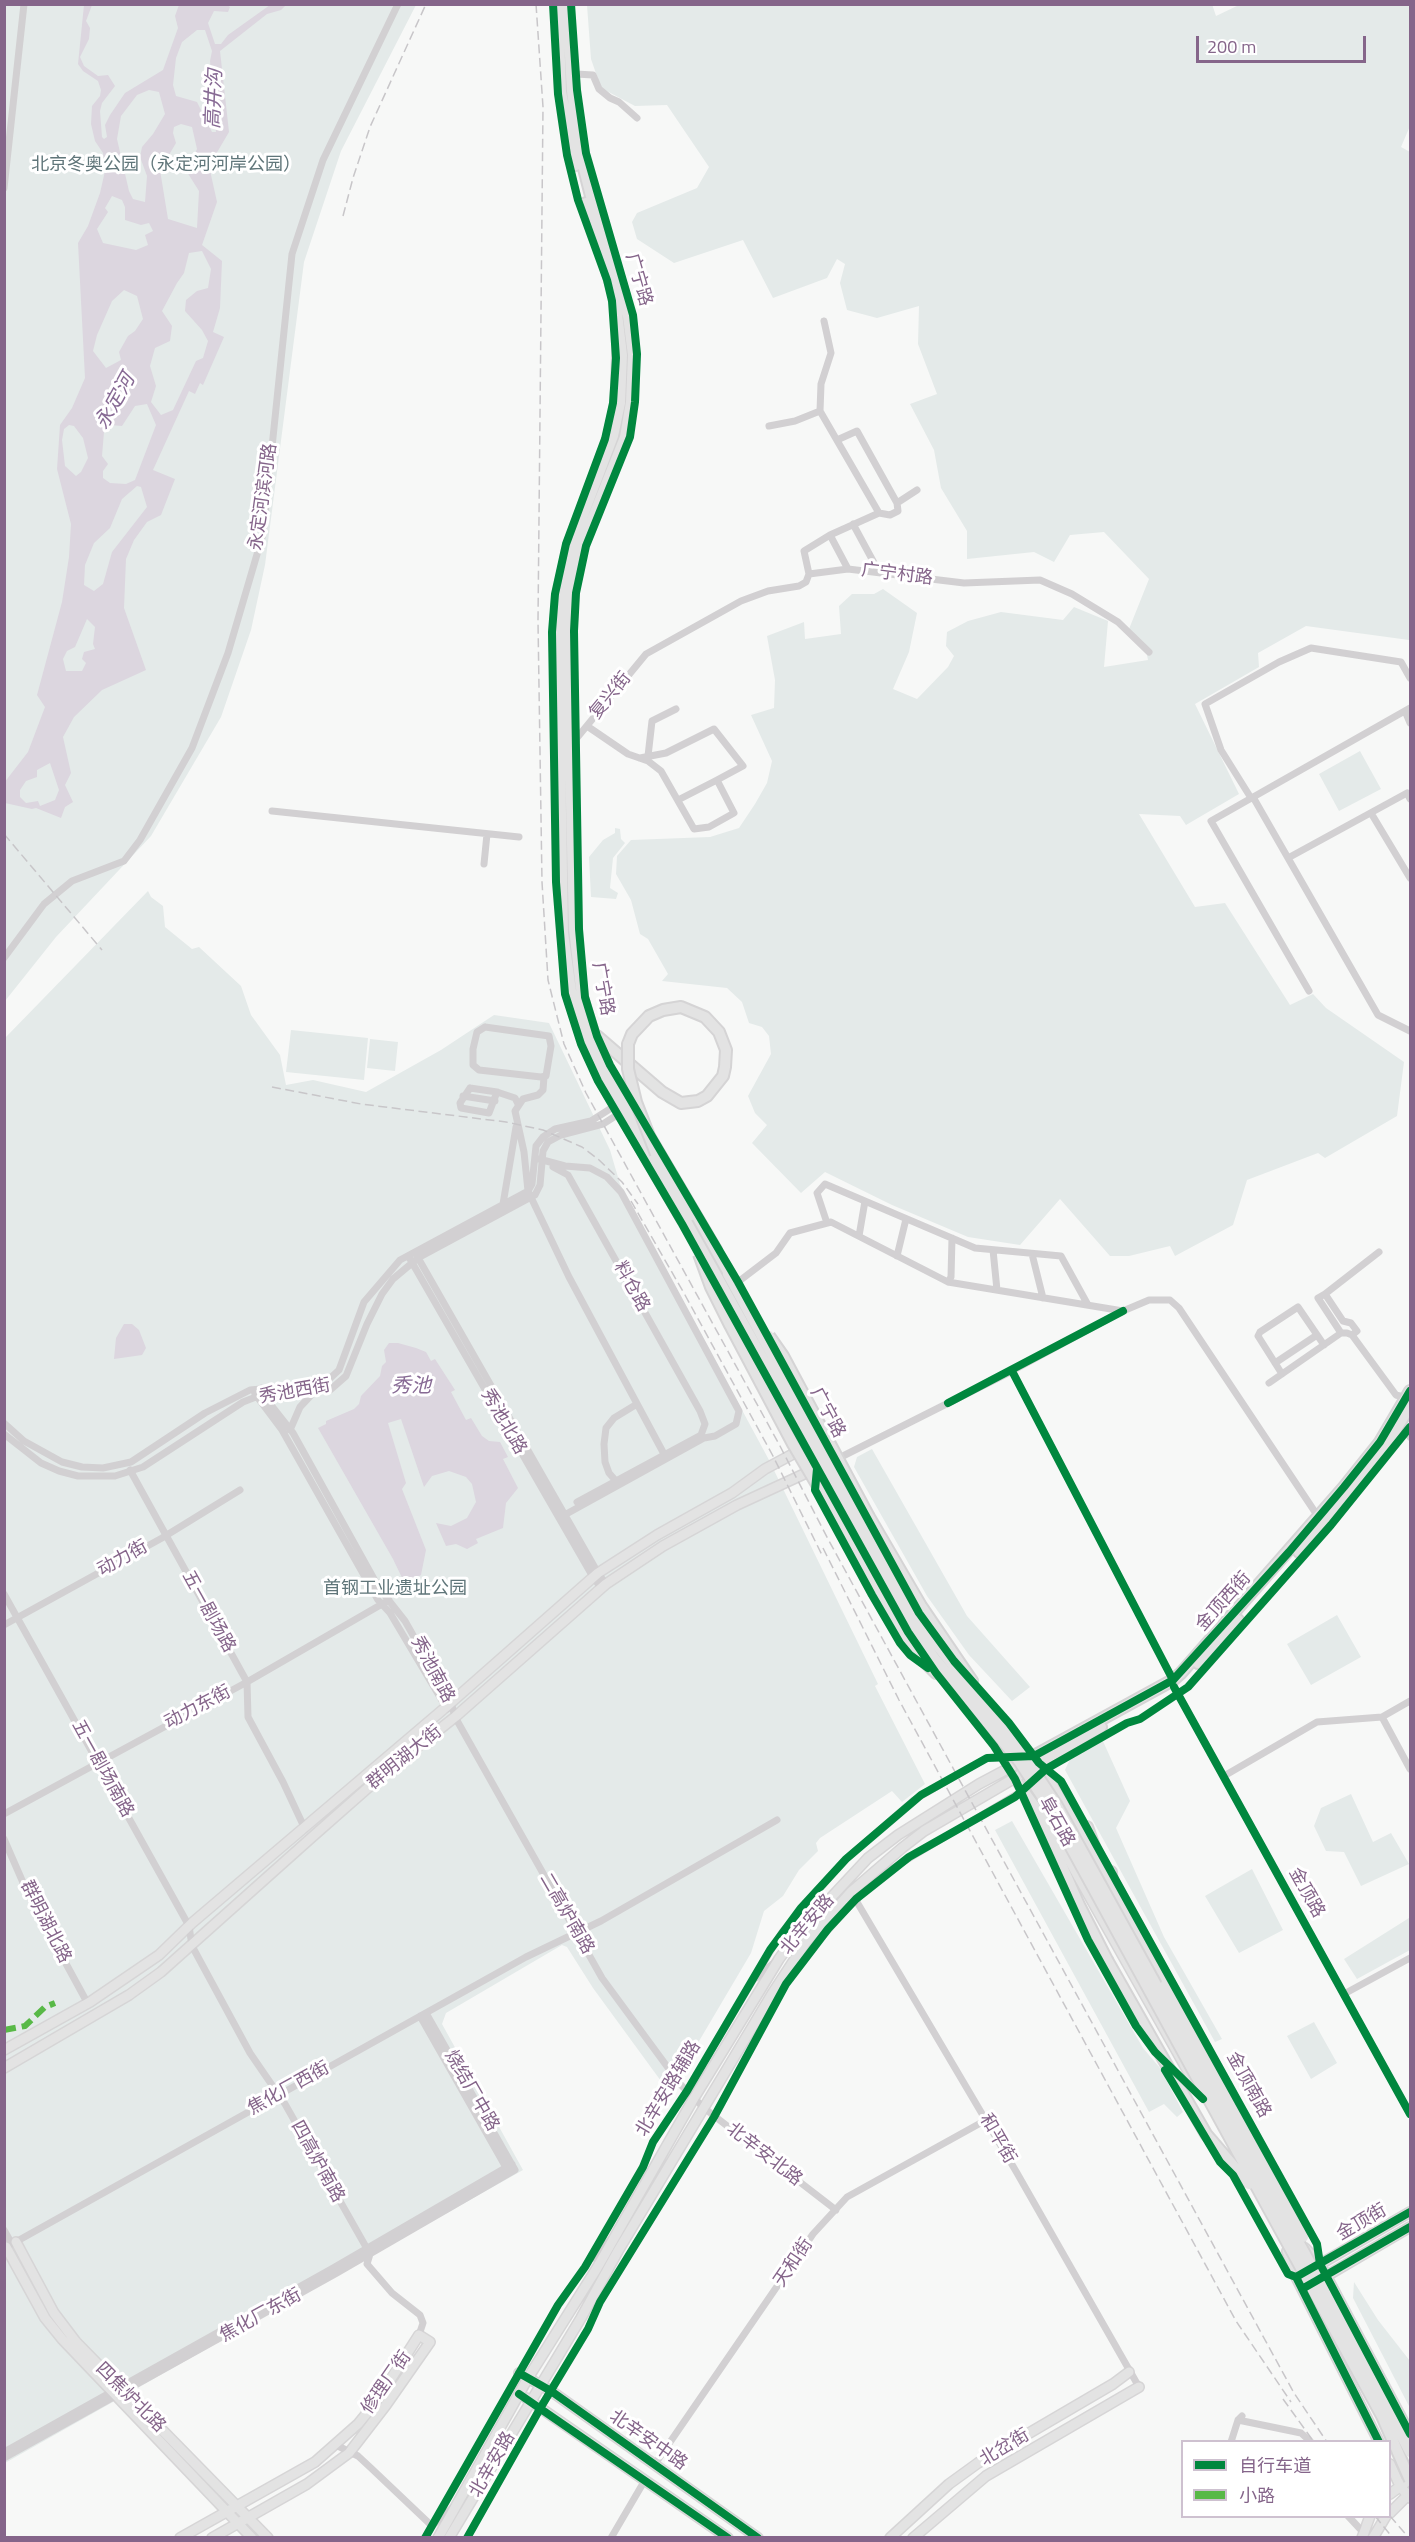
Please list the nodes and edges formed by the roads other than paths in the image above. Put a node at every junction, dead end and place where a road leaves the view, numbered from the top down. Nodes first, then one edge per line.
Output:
1 (24, 4) edge
2 (399, 4) edge
3 (553, 4) edge
4 (558, 4) edge
5 (569, 4) edge
6 (576, 74) junction
7 (637, 118) dead end
8 (4, 188) edge
9 (824, 321) dead end
10 (820, 411) junction
11 (769, 426) dead end
12 (837, 440) junction
13 (917, 490) dead end
14 (897, 504) junction
15 (879, 513) junction
16 (853, 524) junction
17 (830, 535) junction
18 (848, 569) junction
19 (879, 572) junction
20 (809, 574) junction
21 (1149, 652) dead end
22 (646, 654) joint
23 (1410, 676) edge
24 (676, 709) dead end
25 (1408, 710) edge
26 (1410, 723) edge
27 (587, 726) junction
28 (576, 740) junction
29 (644, 757) junction
30 (717, 780) junction
31 (1252, 797) junction
32 (1410, 799) edge
33 (678, 800) junction
34 (272, 811) dead end
35 (1371, 813) junction
36 (487, 834) junction
37 (519, 837) dead end
38 (1288, 858) junction
39 (484, 864) dead end
40 (1410, 878) edge
41 (4, 958) edge
42 (1309, 991) dead end
43 (1410, 1031) edge
44 (597, 1036) junction
45 (544, 1077) junction
46 (498, 1092) junction
47 (463, 1096) junction
48 (495, 1101) junction
49 (518, 1104) junction
50 (613, 1107) junction
51 (617, 1115) junction
52 (517, 1121) junction
53 (656, 1154) junction
54 (537, 1162) junction
55 (529, 1194) junction
56 (865, 1201) junction
57 (502, 1204) junction
58 (906, 1219) junction
59 (687, 1223) junction
60 (827, 1223) junction
61 (859, 1236) junction
62 (952, 1238) junction
63 (993, 1250) junction
64 (1379, 1252) dead end
65 (411, 1253) junction
66 (1032, 1254) junction
67 (897, 1256) junction
68 (415, 1260) junction
69 (728, 1274) junction
70 (738, 1282) junction
71 (948, 1282) junction
72 (997, 1290) junction
73 (1325, 1294) junction
74 (1043, 1298) junction
75 (1088, 1305) junction
76 (1123, 1311) junction
77 (1341, 1333) junction
78 (1317, 1335) junction
79 (1352, 1335) junction
80 (1324, 1345) junction
81 (1275, 1363) junction
82 (1012, 1371) junction
83 (1282, 1374) junction
84 (1269, 1383) dead end
85 (315, 1391) junction
86 (258, 1392) junction
87 (1409, 1398) edge
88 (637, 1404) junction
89 (1398, 1422) junction
90 (4, 1424) edge
91 (291, 1430) junction
92 (4, 1434) edge
93 (1410, 1437) edge
94 (806, 1447) junction
95 (664, 1454) junction
96 (835, 1460) junction
97 (127, 1463) junction
98 (817, 1468) junction
99 (131, 1472) junction
100 (616, 1481) junction
101 (240, 1490) dead end
102 (561, 1514) junction
103 (1319, 1518) junction
104 (166, 1535) junction
105 (595, 1575) junction
106 (604, 1586) junction
107 (4, 1594) edge
108 (389, 1600) junction
109 (382, 1604) junction
110 (18, 1617) junction
111 (4, 1625) edge
112 (936, 1673) junction
113 (972, 1681) junction
114 (247, 1682) junction
115 (1173, 1683) junction
116 (1410, 1701) edge
117 (449, 1704) junction
118 (455, 1717) junction
119 (1382, 1717) junction
120 (1002, 1758) junction
121 (1036, 1759) junction
122 (98, 1762) junction
123 (1008, 1768) junction
124 (1410, 1769) edge
125 (1224, 1776) junction
126 (1015, 1779) junction
127 (1021, 1792) junction
128 (1036, 1807) junction
129 (4, 1814) edge
130 (777, 1820) dead end
131 (305, 1829) junction
132 (1084, 1830) junction
133 (4, 1839) edge
134 (1111, 1872) junction
135 (1101, 1881) junction
136 (1112, 1886) junction
137 (853, 1896) junction
138 (189, 1926) junction
139 (576, 1933) junction
140 (192, 1946) junction
141 (1410, 1958) edge
142 (779, 1959) junction
143 (750, 1984) junction
144 (786, 1984) junction
145 (772, 1994) junction
146 (1344, 1994) junction
147 (88, 2004) junction
148 (423, 2015) junction
149 (4, 2050) edge
150 (4, 2068) edge
151 (1227, 2078) junction
152 (687, 2091) junction
153 (278, 2095) junction
154 (694, 2098) junction
155 (1203, 2099) junction
156 (1224, 2103) junction
157 (704, 2108) junction
158 (1410, 2112) edge
159 (714, 2117) junction
160 (986, 2120) junction
161 (510, 2169) joint
162 (1263, 2174) junction
163 (1282, 2181) junction
164 (1261, 2197) junction
165 (836, 2210) junction
166 (1410, 2212) edge
167 (1410, 2226) edge
168 (4, 2230) edge
169 (618, 2231) junction
170 (640, 2234) junction
171 (10, 2245) edge
172 (368, 2251) junction
173 (618, 2251) junction
174 (585, 2267) junction
175 (1321, 2271) junction
176 (1296, 2277) junction
177 (1302, 2289) junction
178 (1339, 2300) junction
179 (1315, 2313) junction
180 (419, 2335) junction
181 (1129, 2372) junction
182 (519, 2373) junction
183 (528, 2378) junction
184 (541, 2386) junction
185 (1139, 2387) joint
186 (551, 2391) junction
187 (119, 2392) junction
188 (519, 2394) junction
189 (531, 2400) junction
190 (541, 2407) junction
191 (1410, 2434) edge
192 (1232, 2440) edge
193 (1309, 2440) edge
194 (1378, 2440) edge
195 (336, 2445) junction
196 (4, 2452) edge
197 (1410, 2452) edge
198 (349, 2453) junction
199 (4, 2458) edge
200 (655, 2464) junction
201 (1391, 2468) edge
202 (1410, 2479) edge
203 (645, 2480) junction
204 (1400, 2486) junction
205 (1391, 2493) edge
206 (1410, 2495) edge
207 (459, 2502) junction
208 (237, 2507) junction
209 (1391, 2510) edge
210 (228, 2512) junction
211 (248, 2517) junction
212 (1349, 2518) edge
213 (1370, 2518) edge
214 (1385, 2518) edge
215 (238, 2523) junction
216 (432, 2526) junction
217 (1363, 2535) edge
218 (180, 2538) edge
219 (212, 2538) edge
220 (252, 2538) edge
221 (268, 2538) edge
222 (425, 2538) edge
223 (438, 2538) edge
224 (449, 2538) edge
225 (467, 2538) edge
226 (611, 2538) edge
227 (728, 2538) edge
228 (758, 2538) edge
229 (890, 2538) edge
230 (913, 2538) edge
231 (1373, 2538) edge

1 - 8 street
2 - 41 street, 永定河滨河路
3 - 50 street, 广宁路
4 - 59 highway, 阜石路
5 - 6 street, 广宁路
5 - 53 highway, 阜石路, bridge
6 - 7 street
6 - 28 street, 广宁路
9 - 10 street
10 - 11 street
10 - 12 street
12 - 14 street
12 - 15 street
13 - 14 street
14 - 15 street
15 - 16 street
16 - 17 street
16 - 19 street
17 - 18 street
17 - 20 street
18 - 19 street, 广宁村路
18 - 20 street, 广宁村路
19 - 21 street, 广宁村路
20 - 22 street, 广宁村路
22 - 27 street, 复兴街
23 - 31 street
24 - 29 street
25 - 26 street
25 - 31 street
27 - 28 street, 复兴街
27 - 29 street
28 - 44 street, 广宁路
29 - 30 street
29 - 33 street
30 - 33 street
30 - 33 street
31 - 38 street
31 - 42 street
32 - 35 street
34 - 36 street
35 - 38 street
35 - 40 street
36 - 37 street
36 - 39 street
38 - 43 street
44 - 53 highway, bridge
44 - 70 street, 广宁路
45 - 45 street
45 - 49 street
46 - 47 street
46 - 48 street
46 - 49 street
47 - 48 street
47 - 48 street
49 - 52 street
50 - 51 street, 广宁路
50 - 54 street
51 - 54 street
51 - 94 street, 广宁路
52 - 55 street
52 - 57 street
53 - 69 highway, 阜石路
54 - 55 street
54 - 95 street, 料仓路
54 - 102 street
55 - 57 street, 秀池西街
55 - 68 street, 秀池西街
55 - 88 street
56 - 58 street
56 - 60 street
56 - 61 street
57 - 65 street, 秀池西街
58 - 62 street
58 - 67 street
59 - 112 highway, bridge
59 - 164 highway, 阜石路, bridge
60 - 61 street
60 - 70 street
61 - 67 street
62 - 63 street
62 - 71 street
63 - 66 street
63 - 72 street
64 - 73 street
65 - 68 street, 秀池北路
65 - 86 street, 秀池西街
66 - 74 street
66 - 75 street
67 - 71 street
68 - 85 street, 秀池西街
68 - 102 street, 秀池北路
69 - 113 highway, bridge
69 - 175 highway, 阜石路, bridge
70 - 96 street, 广宁路
71 - 72 street
72 - 74 street
73 - 77 street
73 - 79 street
74 - 75 street
75 - 76 street
76 - 82 street
76 - 103 street
77 - 79 street
77 - 80 street
78 - 80 street
78 - 81 street
78 - 81 street
79 - 87 street
80 - 83 street
81 - 83 street
82 - 96 street
82 - 115 street, 金顶路
83 - 84 street
85 - 86 street, 秀池西街
85 - 91 street
86 - 91 street, 秀池南路
86 - 97 street, 秀池西街
86 - 99 street, 秀池西街
86 - 109 street, 秀池南路
87 - 89 highway
88 - 95 street
88 - 100 street
89 - 93 street
89 - 103 highway, 金顶西街
89 - 115 highway, 金顶西街
90 - 97 street, 秀池西街
91 - 108 street, 秀池南路
92 - 99 street, 秀池西街
94 - 98 street, 广宁路
94 - 105 main road, 群明湖大街
95 - 100 street
96 - 113 street, 广宁路
97 - 99 street, 五一剧场路
98 - 106 main road, 群明湖大街
98 - 112 street, 广宁路
99 - 104 street, 五一剧场路
100 - 102 street
101 - 104 street, 动力街
102 - 105 street, 秀池北路
103 - 115 highway, 金顶西街
104 - 110 street, 动力街
104 - 114 street, 五一剧场路
105 - 106 street, 秀池北路
105 - 117 main road, 群明湖大街
106 - 118 main road, 群明湖大街
107 - 110 street, 五一剧场南路
108 - 109 street, 动力东街
108 - 117 street, 秀池南路
109 - 114 street, 动力东街
109 - 117 street, 秀池南路
110 - 111 street, 动力街
110 - 122 street, 五一剧场南路
112 - 120 street, 广宁路
113 - 121 street, 广宁路
114 - 122 street, 动力东街
114 - 131 street, 五一剧场路
115 - 121 highway, 金顶西街
115 - 125 street, 金顶路
116 - 119 street
117 - 118 street, 秀池南路
117 - 131 main road, 群明湖大街
118 - 139 street, 二高炉南路
118 - 140 main road, 群明湖大街
119 - 124 street
119 - 125 street
120 - 121 street, 北辛安路辅路
120 - 123 street, 广宁路
120 - 143 street, 北辛安路辅路
121 - 123 main road, 北辛安路
121 - 126 main road, 北辛安路
121 - 132 main road
121 - 135 main road, 金顶南路
122 - 129 street, 动力东街
122 - 138 street, 五一剧场南路
123 - 126 street, 广宁路
123 - 142 main road, 北辛安路
125 - 146 street, 金顶路
126 - 127 main road
126 - 137 main road, 北辛安路
127 - 128 main road
127 - 137 street
127 - 155 street
128 - 155 main road
128 - 164 highway, bridge
130 - 139 street, 焦化厂西街
131 - 138 main road, 群明湖大街
132 - 134 street, 金顶南路
132 - 135 main road
132 - 136 highway
133 - 147 street, 群明湖北路
134 - 136 highway
134 - 151 street, 金顶南路
135 - 156 main road, 金顶南路
136 - 175 highway, bridge
137 - 144 street
137 - 145 main road, 北辛安路
137 - 160 street, 和平街
138 - 140 street, 五一剧场南路
138 - 147 main road, 群明湖大街
139 - 148 street, 焦化厂西街
139 - 152 street, 二高炉南路
140 - 150 main road, 群明湖大街
140 - 153 street, 四高炉南路
141 - 146 street
142 - 143 street
142 - 154 main road, 北辛安路
143 - 152 street, 北辛安路辅路
144 - 145 street
144 - 159 street
145 - 157 main road, 北辛安路
146 - 158 street, 金顶路
147 - 149 main road, 群明湖大街
148 - 153 street, 焦化厂西街
148 - 161 street, 烧结厂中路
151 - 156 street
151 - 163 street, 金顶南路
152 - 154 street, 二高炉南路
152 - 174 street, 北辛安路辅路
153 - 171 street, 焦化厂西街
153 - 172 street, 四高炉南路
154 - 157 street, 北辛安北路
154 - 169 main road, 北辛安路
155 - 176 main road
156 - 162 main road, 金顶南路
157 - 159 street, 北辛安北路
157 - 173 main road, 北辛安路
159 - 165 street, 北辛安北路
159 - 170 street
160 - 165 street, 天和街
160 - 181 street, 和平街
161 - 172 street, 焦化厂东街
162 - 163 street
162 - 175 main road, 金顶南路
163 - 175 street, 金顶南路
164 - 202 highway, 阜石路, bridge
165 - 200 street, 天和街
166 - 175 main road, 金顶街
167 - 175 main road, 金顶街
168 - 171 street
169 - 174 street
169 - 183 main road, 北辛安路
170 - 173 street
170 - 186 street
171 - 187 main road, 四焦炉北路
172 - 180 street, 四高炉南路
172 - 187 street, 焦化厂东街
173 - 184 main road, 北辛安路
174 - 182 street, 北辛安路辅路
175 - 176 main road, 金顶街
175 - 177 main road, 金顶街
175 - 178 main road, 金顶南路
175 - 197 highway, 阜石路, bridge
176 - 177 main road
177 - 179 main road
178 - 179 street
178 - 191 main road, 金顶南路
179 - 194 main road
180 - 195 main road, 修理厂街
180 - 198 main road, 修理厂街
181 - 185 street, 和平街
181 - 229 main road, 北岔街
182 - 183 main road, 北辛安中路
182 - 216 street, 北辛安路辅路
183 - 184 main road, 北辛安中路
183 - 188 main road, 北辛安路
184 - 186 main road, 北辛安中路
184 - 189 main road, 北辛安路
185 - 230 main road, 北岔街
186 - 190 street
186 - 200 main road, 北辛安中路
187 - 196 street, 焦化厂东街
187 - 199 street, 焦化厂东街
187 - 208 main road, 四焦炉北路
187 - 210 main road, 四焦炉北路
188 - 189 main road, 北辛安中路
188 - 207 main road, 北辛安路
189 - 190 main road, 北辛安中路
189 - 224 main road, 北辛安路
190 - 203 main road, 北辛安中路
190 - 225 street
192 - 193 street
195 - 198 street
195 - 208 main road, 修理厂街
198 - 211 main road, 修理厂街
198 - 216 street
200 - 228 main road, 北辛安中路
201 - 204 main road
202 - 204 main road, 阜石路
203 - 226 street
203 - 227 main road, 北辛安中路
204 - 205 main road, 阜石路
204 - 206 main road
206 - 209 main road
207 - 216 street
207 - 223 main road, 北辛安路
208 - 210 main road, 修理厂街
208 - 211 main road, 四焦炉北路
210 - 215 main road, 四焦炉北路
210 - 218 main road, 修理厂街
211 - 215 main road, 修理厂街
211 - 221 main road, 四焦炉北路
212 - 217 street
213 - 217 main road
214 - 231 main road
215 - 219 main road, 修理厂街
215 - 220 main road, 四焦炉北路
216 - 222 street, 北辛安路辅路

